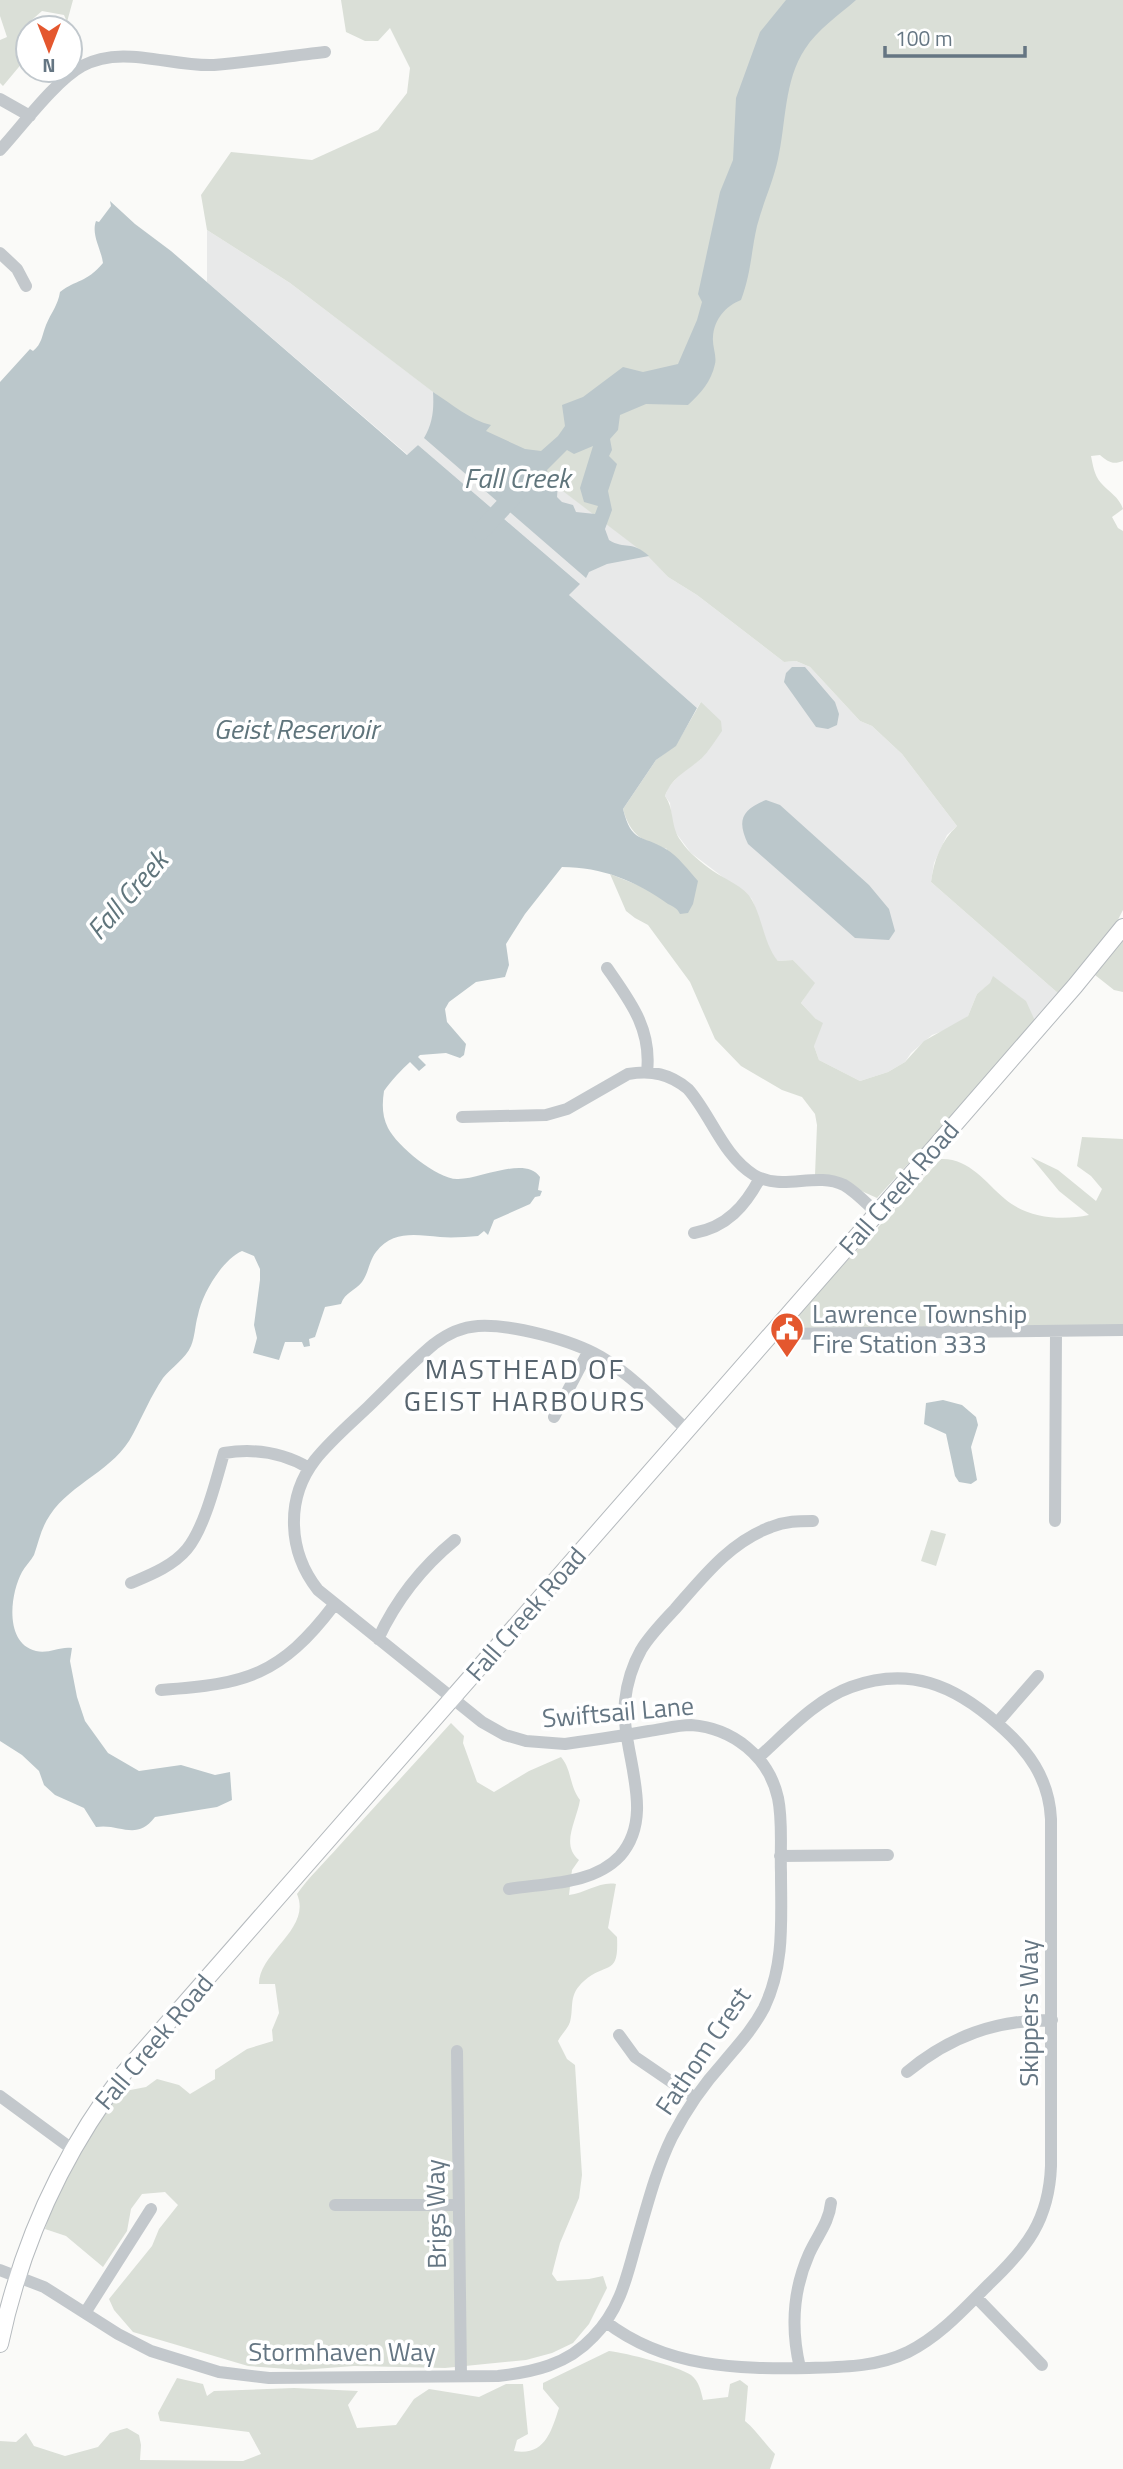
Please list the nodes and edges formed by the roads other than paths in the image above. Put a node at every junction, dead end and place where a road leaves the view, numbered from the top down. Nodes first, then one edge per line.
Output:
1 (326, 52) dead end
2 (0, 99) edge
3 (30, 116) junction
4 (0, 150) edge
5 (0, 253) edge
6 (26, 286) dead end
7 (1123, 927) edge
8 (607, 968) dead end
9 (647, 1072) junction
10 (462, 1117) dead end
11 (760, 1178) junction
12 (877, 1213) junction
13 (694, 1233) dead end
14 (1123, 1330) edge
15 (1056, 1331) junction
16 (772, 1334) junction
17 (588, 1352) junction
18 (554, 1416) dead end
19 (687, 1430) junction
20 (309, 1468) junction
21 (813, 1521) dead end
22 (1055, 1521) dead end
23 (455, 1540) dead end
24 (131, 1583) dead end
25 (334, 1605) junction
26 (378, 1639) junction
27 (1038, 1676) dead end
28 (160, 1690) dead end
29 (452, 1698) junction
30 (997, 1723) junction
31 (626, 1735) junction
32 (758, 1758) junction
33 (888, 1855) dead end
34 (780, 1856) junction
35 (509, 1889) dead end
36 (1052, 2020) junction
37 (620, 2035) dead end
38 (457, 2051) dead end
39 (908, 2072) dead end
40 (0, 2096) edge
41 (695, 2098) junction
42 (72, 2149) junction
43 (831, 2203) dead end
44 (459, 2204) junction
45 (335, 2205) dead end
46 (151, 2209) dead end
47 (0, 2270) edge
48 (19, 2276) junction
49 (976, 2297) junction
50 (85, 2313) junction
51 (606, 2322) junction
52 (0, 2344) edge
53 (1042, 2365) dead end
54 (800, 2368) junction
55 (461, 2376) junction

1 - 3 street
2 - 3 street
3 - 4 street
5 - 6 street
7 - 12 main road, Fall Creek Road
8 - 9 street
9 - 10 street
9 - 11 street
11 - 12 street
11 - 13 street
12 - 16 main road, Fall Creek Road
14 - 15 street
15 - 16 street
15 - 22 street
16 - 19 main road, Fall Creek Road
17 - 18 street
17 - 19 street, Swiftsail Lane
17 - 20 street, Swiftsail Lane
19 - 29 main road, Fall Creek Road
20 - 24 street
20 - 25 street, Swiftsail Lane
21 - 31 street
23 - 26 street
25 - 26 street, Swiftsail Lane
25 - 28 street
26 - 29 street, Swiftsail Lane
27 - 30 street
29 - 31 street, Swiftsail Lane
29 - 42 main road, Fall Creek Road
30 - 32 street, Skippers Way
30 - 36 street, Skippers Way
31 - 32 street, Swiftsail Lane
31 - 35 street
32 - 34 street, Fathom Crest
33 - 34 street
34 - 41 street, Fathom Crest
36 - 39 street
36 - 49 street, Skippers Way
37 - 41 street
38 - 44 street, Brigs Way
40 - 42 street
41 - 51 street, Fathom Crest
42 - 48 main road, Fall Creek Road
43 - 54 street
44 - 45 street
44 - 55 street, Brigs Way
46 - 50 street
47 - 48 street, Stormhaven Way
48 - 50 street, Stormhaven Way
48 - 52 main road, Fall Creek Road
49 - 53 street
49 - 54 street, Skippers Way
50 - 55 street, Stormhaven Way
51 - 54 street, Skippers Way
51 - 55 street, Stormhaven Way

